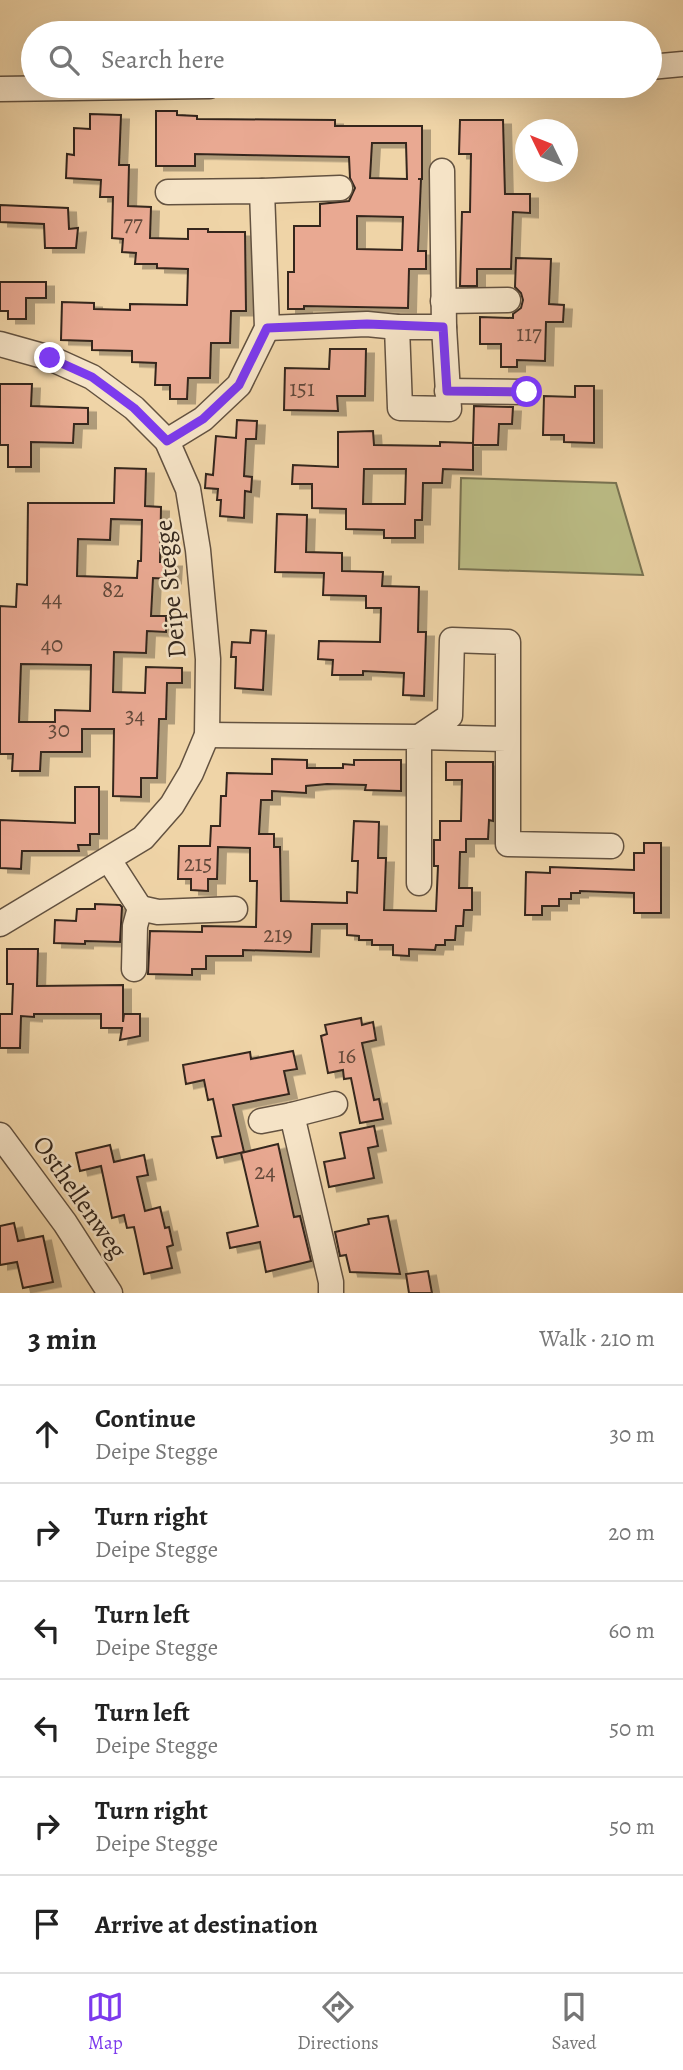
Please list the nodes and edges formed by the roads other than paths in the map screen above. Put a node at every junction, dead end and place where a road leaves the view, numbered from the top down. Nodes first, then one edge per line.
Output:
1 (683, 64) edge
2 (662, 66) edge
3 (0, 89) edge
4 (21, 89) edge
5 (442, 171) dead end
6 (340, 188) dead end
7 (262, 191) junction
8 (169, 192) dead end
9 (508, 300) dead end
10 (443, 301) junction
11 (397, 327) junction
12 (443, 327) junction
13 (267, 328) junction
14 (0, 344) edge
15 (447, 391) junction
16 (527, 392) dead end
17 (167, 441) junction
18 (207, 735) junction
19 (419, 737) junction
20 (506, 739) junction
21 (611, 846) dead end
22 (109, 860) junction
23 (419, 883) dead end
24 (140, 908) junction
25 (235, 909) dead end
26 (0, 924) edge
27 (134, 968) dead end
28 (335, 1104) dead end
29 (292, 1115) junction
30 (261, 1121) dead end
31 (0, 1135) edge
32 (110, 1293) edge
33 (331, 1293) edge

1 - 2 street
3 - 4 street
5 - 10 street
6 - 7 street
7 - 8 street
7 - 13 street
9 - 10 street
10 - 12 street
11 - 12 street
11 - 13 street
11 - 15 street
12 - 15 street
13 - 17 street
14 - 17 street, Deipe Stegge
15 - 16 street
17 - 18 street, Deipe Stegge
18 - 19 street
18 - 22 street, Deipe Stegge
19 - 20 street
19 - 20 street
19 - 23 street
20 - 21 street
22 - 24 street
22 - 26 street, Deipe Stegge
24 - 25 street
24 - 27 street
28 - 29 street
29 - 30 street
29 - 33 street
31 - 32 street, Osthellenweg

